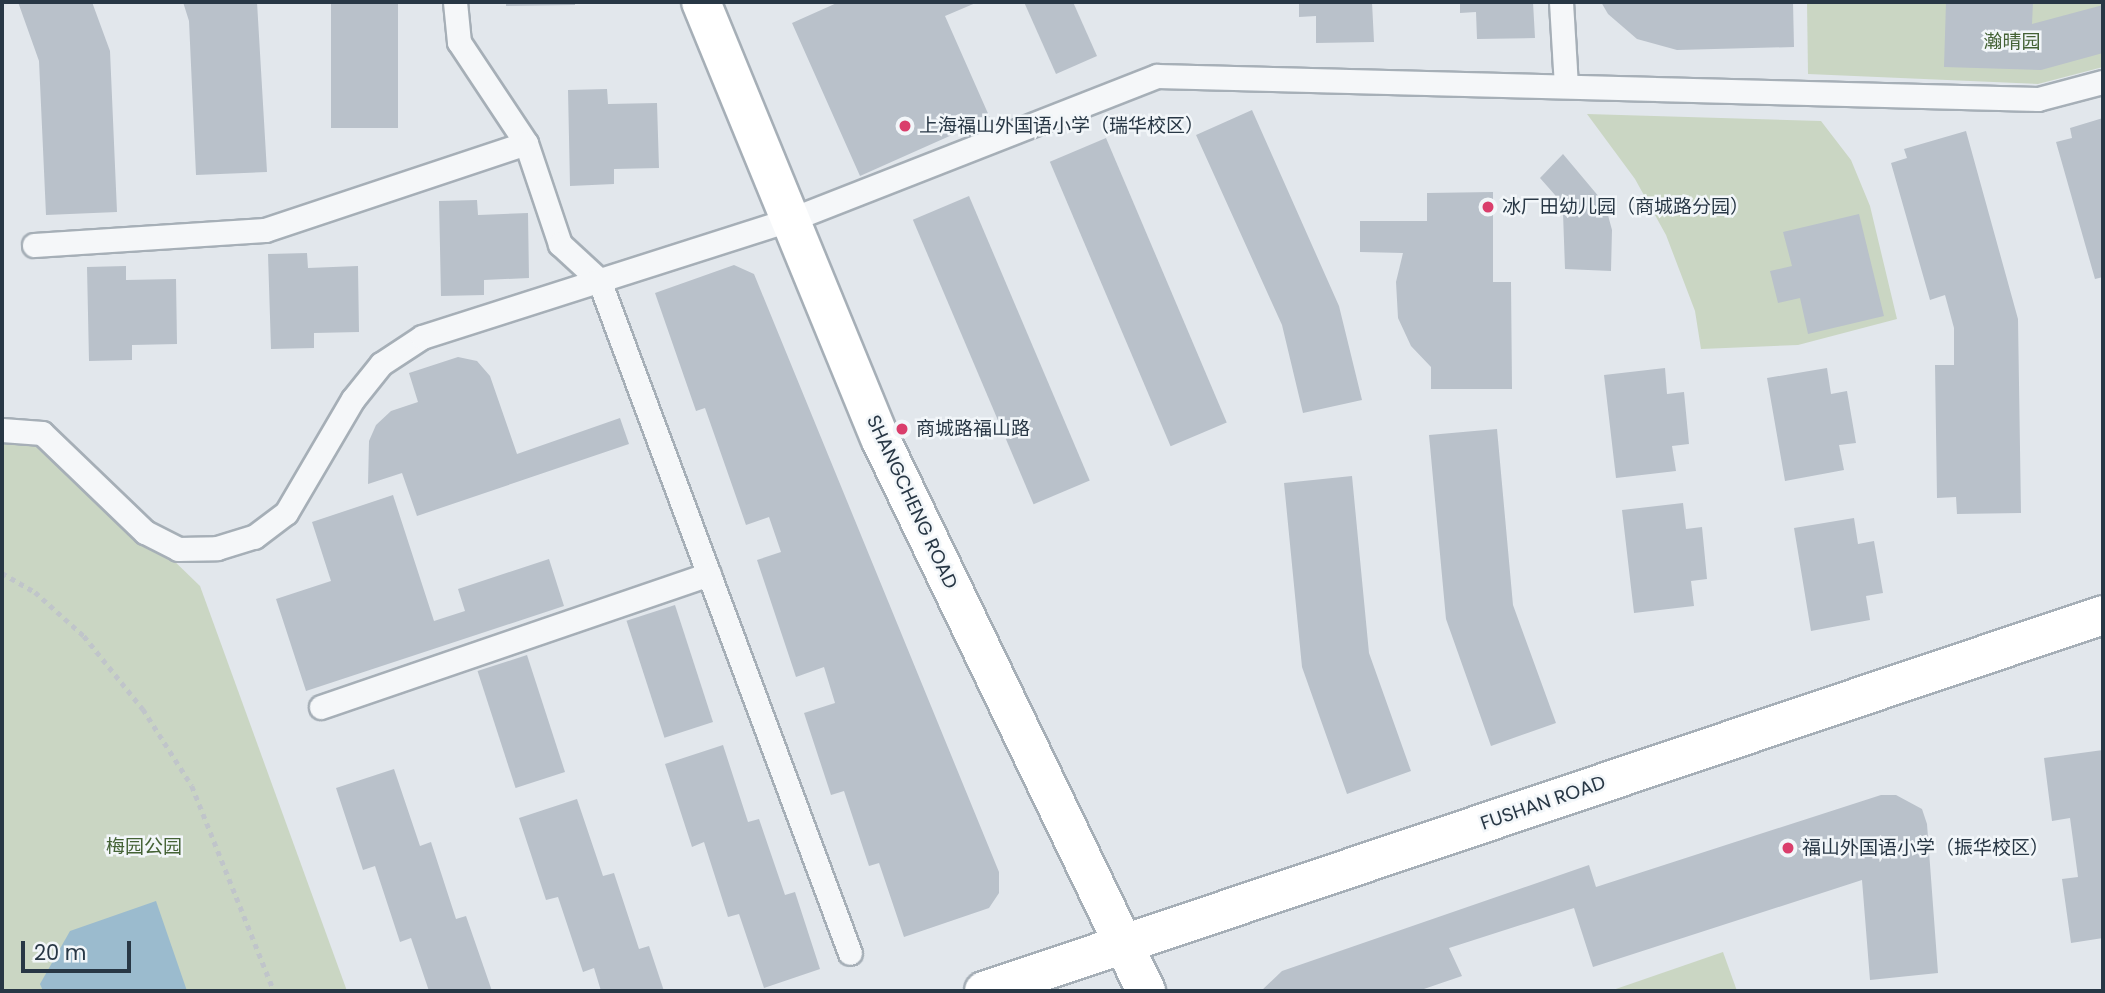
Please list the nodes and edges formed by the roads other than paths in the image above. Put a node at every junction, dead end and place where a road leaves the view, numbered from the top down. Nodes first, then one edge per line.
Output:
1 (454, 2) edge
2 (701, 2) edge
3 (1561, 2) edge
4 (2103, 82) edge
5 (1566, 86) junction
6 (526, 143) junction
7 (792, 219) junction
8 (34, 246) dead end
9 (599, 280) junction
10 (2, 430) edge
11 (709, 574) junction
12 (2103, 615) edge
13 (321, 707) dead end
14 (1124, 944) junction
15 (850, 953) dead end
16 (984, 991) edge
17 (1146, 991) edge

1 - 6 lane
2 - 7 street, SHANGCHENG ROAD
3 - 5 lane
4 - 5 lane
5 - 7 lane
6 - 8 lane
6 - 9 lane
7 - 9 lane
7 - 14 street, SHANGCHENG ROAD
9 - 10 lane
9 - 11 lane
11 - 13 lane
11 - 15 lane
12 - 14 street, FUSHAN ROAD
14 - 16 street, FUSHAN ROAD
14 - 17 street, SHANGCHENG ROAD

